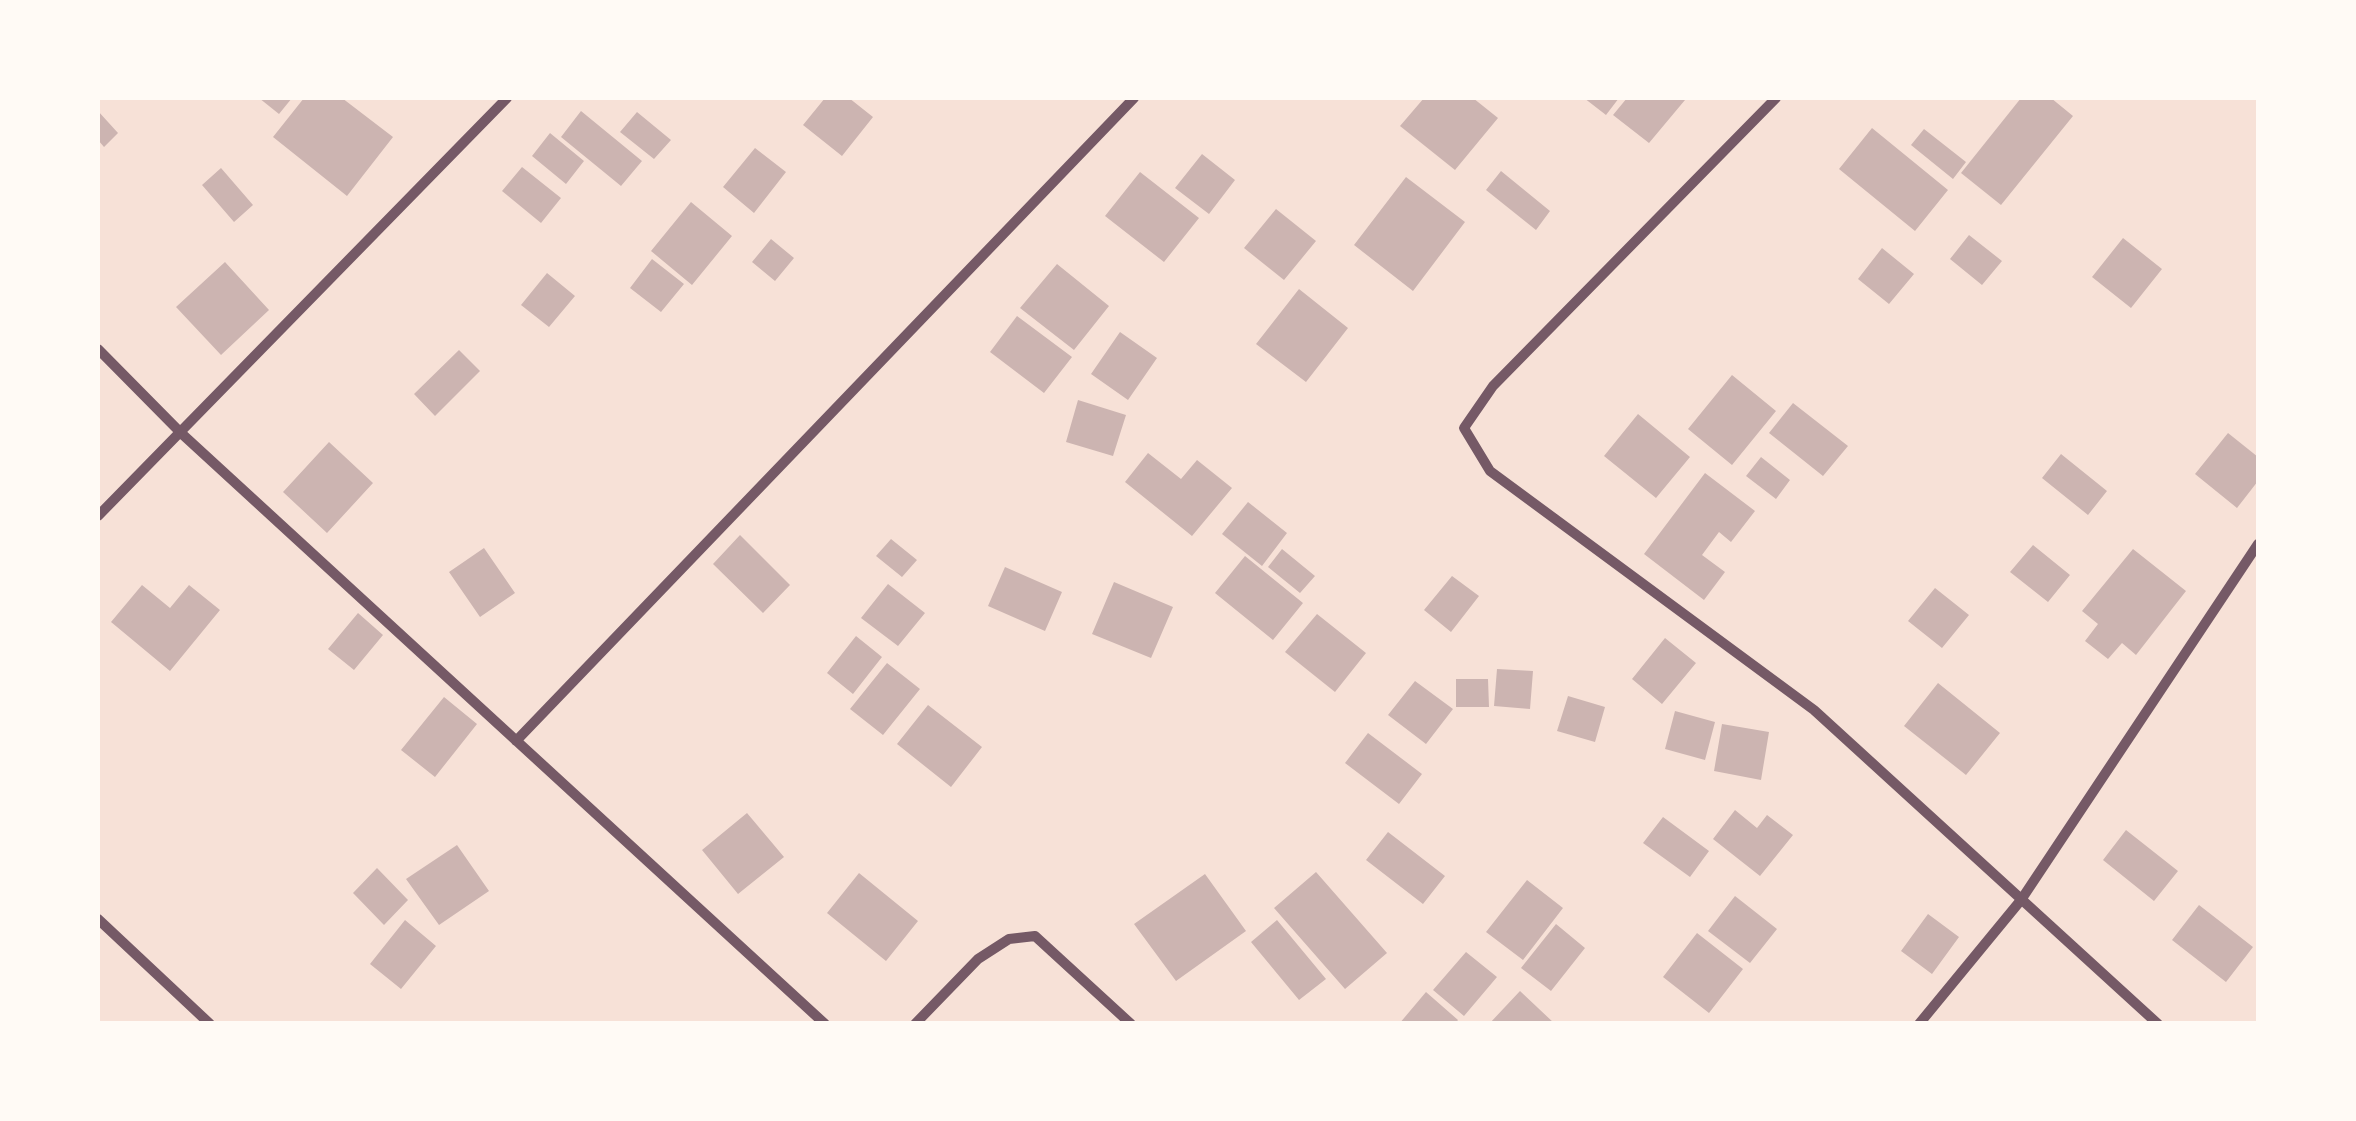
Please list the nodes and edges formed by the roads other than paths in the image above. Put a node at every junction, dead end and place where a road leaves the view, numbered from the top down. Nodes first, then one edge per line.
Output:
1 (508, 98) edge
2 (1134, 98) edge
3 (1776, 98) edge
4 (98, 349) edge
5 (181, 433) junction
6 (98, 516) edge
7 (2258, 544) edge
8 (516, 740) junction
9 (2021, 900) junction
10 (98, 919) edge
11 (210, 1024) edge
12 (824, 1024) edge
13 (914, 1024) edge
14 (1131, 1024) edge
15 (1919, 1024) edge
16 (2158, 1024) edge

1 - 5 street
2 - 8 street
3 - 9 street
4 - 5 street
5 - 6 street
5 - 8 street
7 - 9 street
8 - 12 street
9 - 15 street
9 - 16 street
10 - 11 street
13 - 14 street

